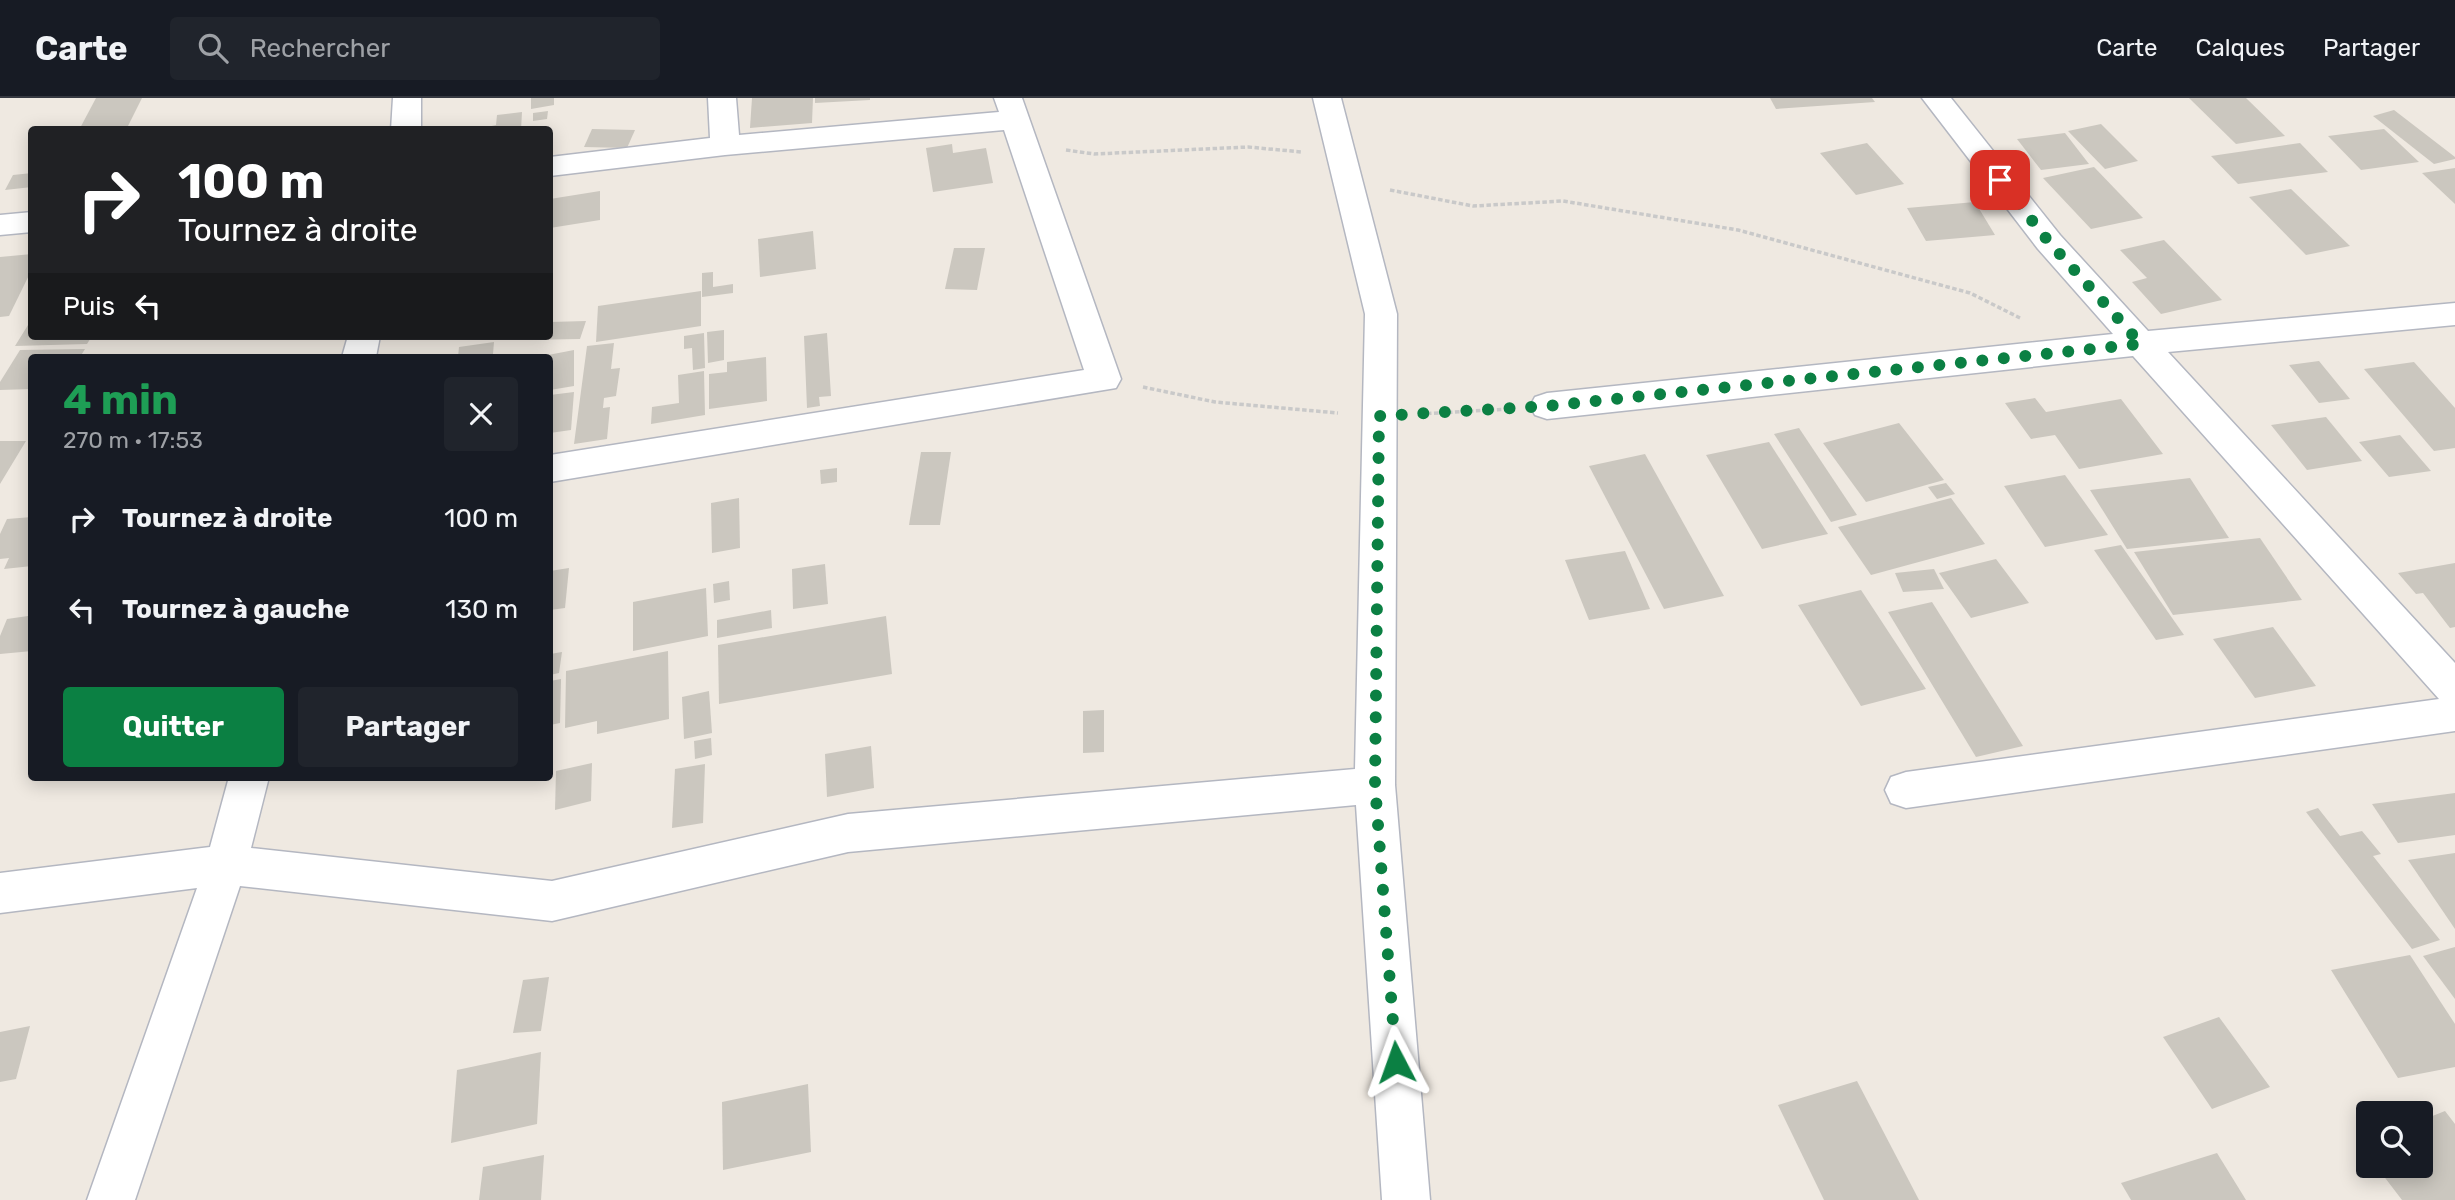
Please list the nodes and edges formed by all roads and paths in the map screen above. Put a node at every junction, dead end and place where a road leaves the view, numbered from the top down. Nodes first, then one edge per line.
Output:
1 (407, 98) edge
2 (722, 98) edge
3 (1327, 98) edge
4 (1936, 98) edge
5 (1015, 118) edge
6 (406, 126) edge
7 (725, 146) junction
8 (553, 167) edge
9 (1348, 182) junction
10 (28, 222) edge
11 (0, 225) edge
12 (2455, 314) edge
13 (2141, 344) junction
14 (2084, 349) junction
15 (1104, 379) junction
16 (1547, 406) joint
17 (1379, 416) junction
18 (553, 469) edge
19 (2455, 690) edge
20 (2455, 714) edge
21 (248, 781) edge
22 (1375, 785) junction
23 (1906, 790) dead end
24 (226, 865) junction
25 (0, 893) edge
26 (111, 1200) edge
27 (1406, 1200) edge

1 - 6 street
2 - 7 street
3 - 9 street
4 - 13 street
5 - 7 street
5 - 9 path
5 - 15 street
7 - 8 street
9 - 14 path
9 - 17 street
10 - 11 street
12 - 13 street
13 - 14 street
13 - 19 street
14 - 16 street
15 - 17 path
15 - 18 street
16 - 17 path
17 - 22 street
20 - 23 street
21 - 24 street
22 - 24 street
22 - 27 street
24 - 25 street
24 - 26 street

